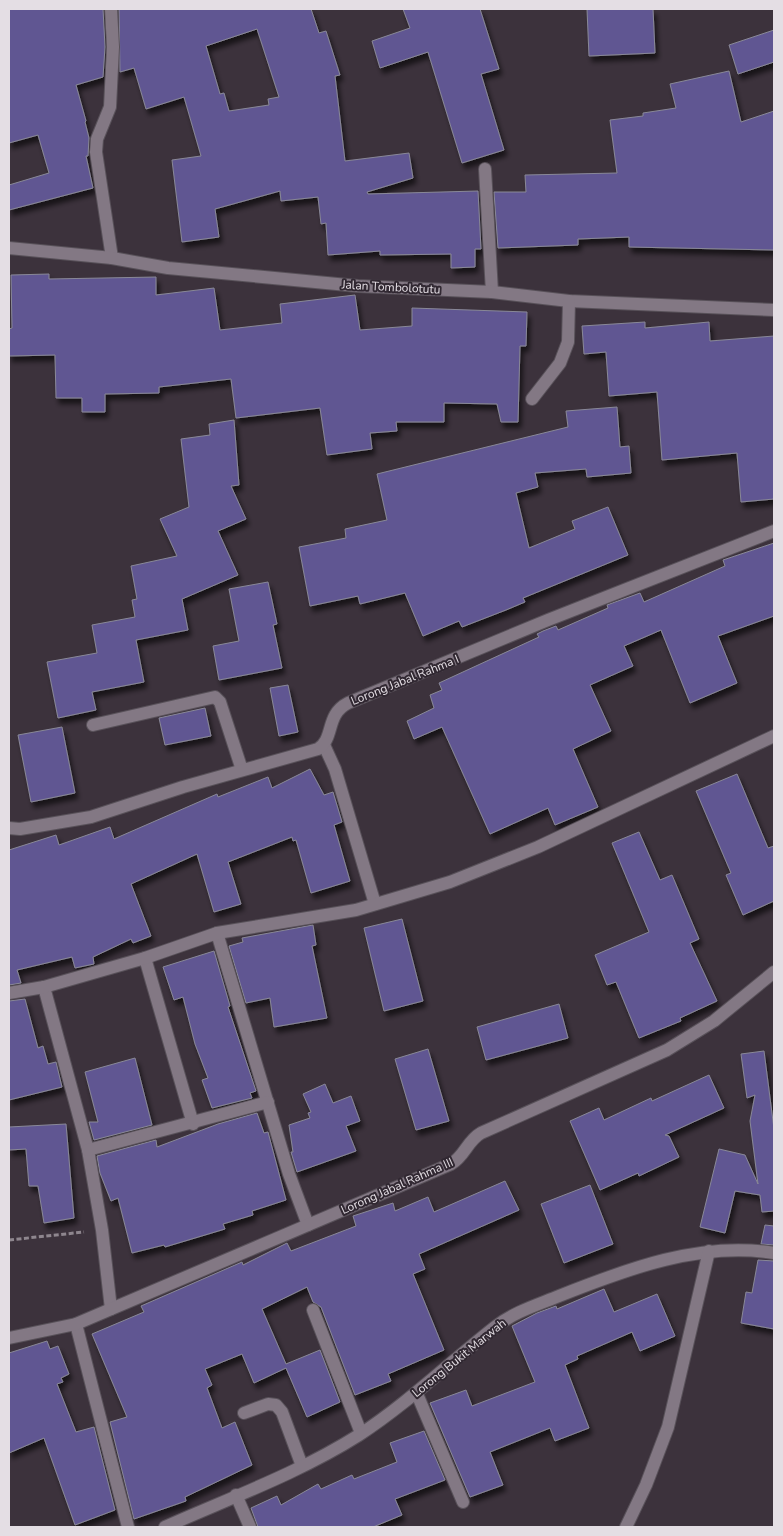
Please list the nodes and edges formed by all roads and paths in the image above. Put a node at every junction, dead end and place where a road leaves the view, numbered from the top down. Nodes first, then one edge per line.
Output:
1 (111, 9) edge
2 (485, 168) dead end
3 (9, 248) edge
4 (112, 258) junction
5 (492, 292) junction
6 (569, 301) junction
7 (774, 310) edge
8 (532, 399) dead end
9 (774, 531) edge
10 (93, 725) dead end
11 (774, 736) edge
12 (324, 745) junction
13 (242, 770) junction
14 (14, 828) edge
15 (375, 904) junction
16 (217, 933) junction
17 (145, 958) junction
18 (774, 972) edge
19 (44, 987) junction
20 (9, 993) edge
21 (268, 1102) junction
22 (193, 1124) junction
23 (88, 1150) junction
24 (308, 1225) junction
25 (102, 1230) junction
26 (9, 1240) edge
27 (709, 1252) junction
28 (774, 1253) edge
29 (111, 1309) junction
30 (313, 1310) dead end
31 (76, 1324) junction
32 (9, 1338) edge
33 (417, 1394) junction
34 (244, 1413) dead end
35 (361, 1433) junction
36 (302, 1466) junction
37 (236, 1495) junction
38 (463, 1502) dead end
39 (128, 1527) edge
40 (165, 1527) edge
41 (250, 1527) edge
42 (626, 1527) edge

1 - 4 street
2 - 5 street
3 - 4 street, Jalan Tombolotutu
4 - 5 street, Jalan Tombolotutu
5 - 6 street, Jalan Tombolotutu
6 - 7 street, Jalan Tombolotutu
6 - 8 street
9 - 12 street, Lorong Jabal Rahma I
10 - 13 street
11 - 15 street
12 - 13 street
12 - 15 street
13 - 14 street
15 - 16 street
16 - 17 street
16 - 21 street
17 - 19 street
17 - 22 street
18 - 24 street, Lorong Jabal Rahma III
19 - 20 street
19 - 23 street
21 - 22 street
21 - 24 street
22 - 23 street
23 - 25 street
24 - 29 street, Lorong Jabal Rahma III
25 - 26 path
25 - 29 street
27 - 28 street, Lorong Bukit Marwah
27 - 33 street, Lorong Bukit Marwah
27 - 42 street
29 - 31 street, Lorong Jabal Rahma III
30 - 35 street
31 - 32 street, Lorong Jabal Rahma III
31 - 39 street
33 - 35 street, Lorong Bukit Marwah
33 - 38 street
34 - 36 street
35 - 36 street, Lorong Bukit Marwah
36 - 37 street, Lorong Bukit Marwah
37 - 40 street, Lorong Bukit Marwah
37 - 41 street

